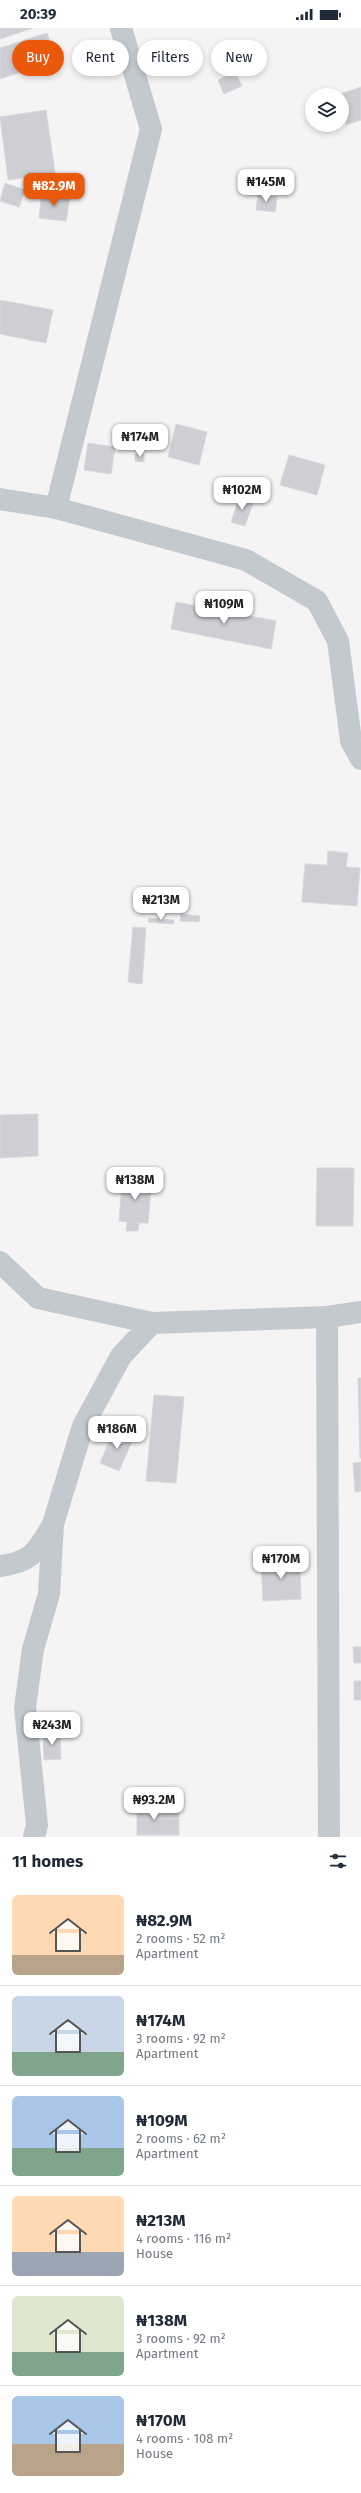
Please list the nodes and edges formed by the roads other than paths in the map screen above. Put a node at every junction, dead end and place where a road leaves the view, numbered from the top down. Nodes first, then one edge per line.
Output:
1 (121, 28) edge
2 (0, 499) edge
3 (56, 508) junction
4 (361, 759) edge
5 (0, 1262) edge
6 (361, 1312) edge
7 (326, 1317) junction
8 (152, 1323) junction
9 (53, 1524) junction
10 (0, 1566) edge
11 (34, 1837) edge
12 (329, 1837) edge

1 - 3 street
2 - 3 street
3 - 4 street
5 - 8 street
6 - 7 street
7 - 8 street
7 - 12 street
8 - 9 street
9 - 10 street
9 - 11 street

